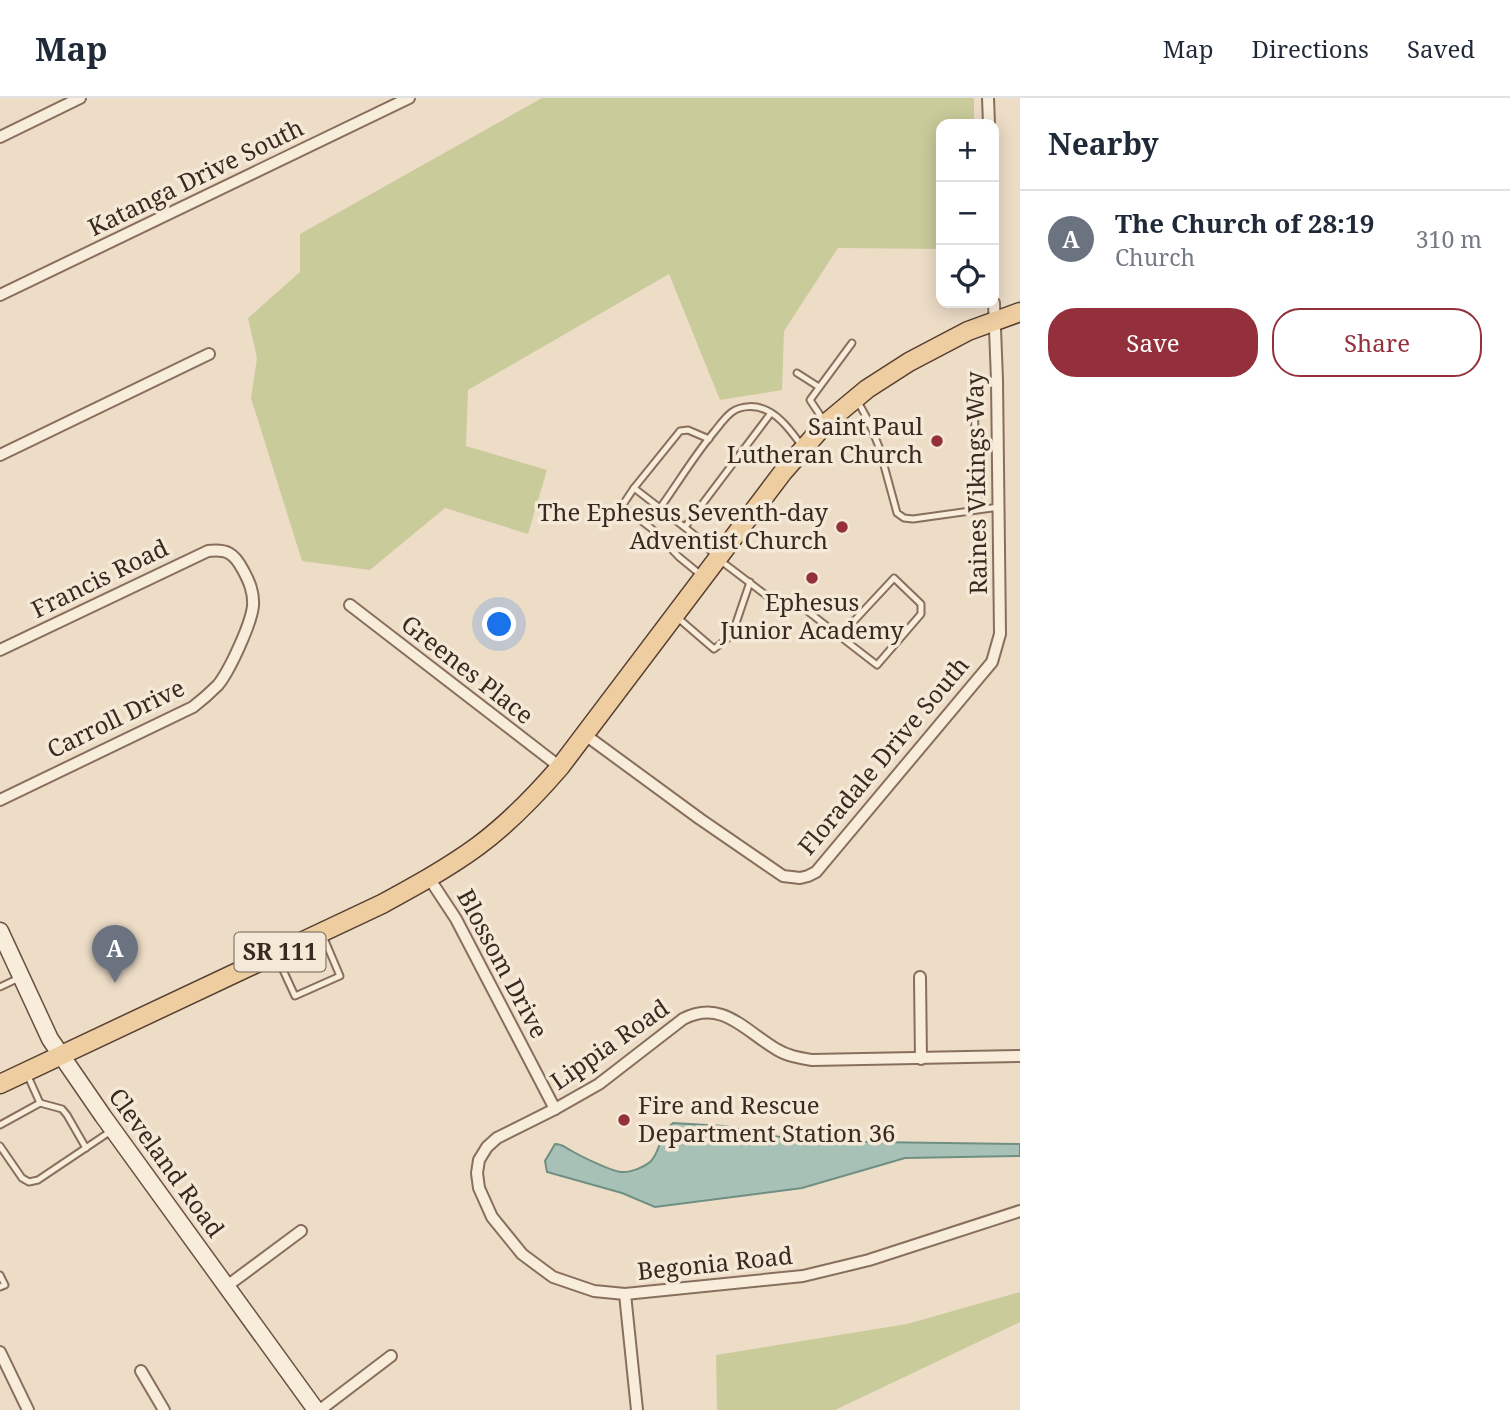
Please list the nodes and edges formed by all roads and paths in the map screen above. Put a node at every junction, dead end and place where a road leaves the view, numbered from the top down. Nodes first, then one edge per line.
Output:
1 (80, 98) edge
2 (409, 98) edge
3 (988, 98) edge
4 (989, 119) edge
5 (0, 137) edge
6 (0, 295) edge
7 (994, 312) edge
8 (1020, 312) edge
9 (852, 343) dead end
10 (209, 354) dead end
11 (797, 373) dead end
12 (997, 380) junction
13 (820, 387) junction
14 (856, 398) junction
15 (771, 413) junction
16 (825, 424) junction
17 (975, 436) dead end
18 (709, 439) junction
19 (804, 448) junction
20 (975, 448) dead end
21 (0, 455) edge
22 (634, 488) junction
23 (999, 507) junction
24 (660, 508) junction
25 (980, 509) junction
26 (685, 527) junction
27 (219, 550) joint
28 (717, 558) junction
29 (703, 577) junction
30 (750, 582) junction
31 (350, 605) dead end
32 (674, 615) junction
33 (840, 636) junction
34 (0, 650) edge
35 (992, 662) joint
36 (584, 734) junction
37 (559, 767) junction
38 (0, 800) edge
39 (429, 878) junction
40 (0, 931) edge
41 (321, 933) junction
42 (276, 954) junction
43 (22, 977) junction
44 (920, 977) dead end
45 (0, 987) edge
46 (61, 1055) junction
47 (1020, 1056) edge
48 (921, 1059) junction
49 (26, 1071) junction
50 (0, 1084) edge
51 (40, 1103) junction
52 (555, 1109) junction
53 (0, 1125) edge
54 (113, 1130) junction
55 (0, 1146) edge
56 (86, 1147) junction
57 (479, 1160) joint
58 (1020, 1211) edge
59 (301, 1231) dead end
60 (0, 1275) edge
61 (227, 1286) junction
62 (0, 1287) edge
63 (625, 1294) junction
64 (0, 1352) edge
65 (391, 1356) dead end
66 (3, 1367) edge
67 (141, 1371) dead end
68 (28, 1410) edge
69 (164, 1410) edge
70 (318, 1410) edge
71 (636, 1410) edge

1 - 5 street
2 - 6 street, Katanga Drive South
3 - 4 street
7 - 8 main road, SR 111
7 - 12 street, Raines Vikings Way
7 - 14 main road, SR 111
9 - 13 lane
10 - 21 street
11 - 13 lane
12 - 17 lane
12 - 23 street, Raines Vikings Way
13 - 16 lane
14 - 16 main road, SR 111
14 - 25 lane
15 - 18 lane
15 - 19 lane
15 - 26 lane
16 - 19 main road, SR 111
18 - 22 lane
18 - 24 lane
19 - 28 main road, SR 111
20 - 25 lane
22 - 24 lane
22 - 29 lane
23 - 25 lane
23 - 35 street, Raines Vikings Way
24 - 26 lane
26 - 28 lane
27 - 34 street, Francis Road
27 - 38 street, Carroll Drive
28 - 29 main road, SR 111
28 - 30 lane
29 - 32 main road, SR 111
30 - 32 lane
30 - 33 lane
31 - 37 street, Greenes Place
32 - 36 main road, SR 111
33 - 33 lane
35 - 36 street, Floradale Drive South
36 - 37 main road, SR 111
37 - 39 main road, SR 111
39 - 41 main road, SR 111
39 - 52 street, Blossom Drive
40 - 43 street, Cleveland Road
41 - 42 main road, SR 111
41 - 42 lane
42 - 46 main road, SR 111
43 - 45 lane
43 - 46 street, Cleveland Road
44 - 48 street
46 - 49 main road, SR 111
46 - 54 street, Cleveland Road
47 - 48 street, Lippia Road
48 - 52 street, Lippia Road
49 - 50 main road, SR 111
49 - 51 lane
51 - 53 lane
51 - 56 lane
52 - 57 street, Lippia Road
54 - 56 lane
54 - 61 street, Cleveland Road
55 - 56 lane
57 - 63 street, Begonia Road
58 - 63 street, Begonia Road
59 - 61 street
60 - 62 lane
61 - 70 street, Cleveland Road
63 - 71 street
64 - 66 street
65 - 70 street
66 - 68 street
67 - 69 street

